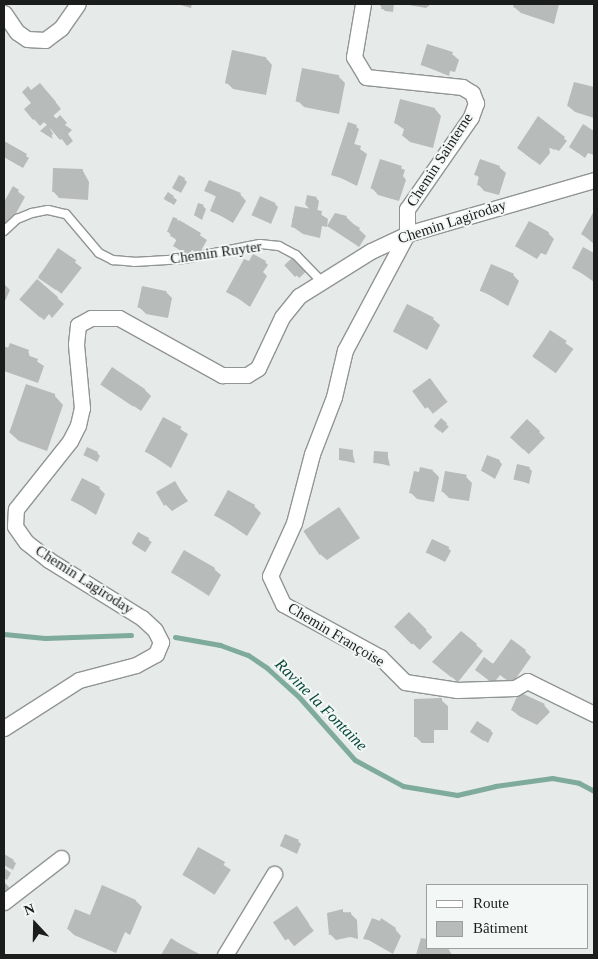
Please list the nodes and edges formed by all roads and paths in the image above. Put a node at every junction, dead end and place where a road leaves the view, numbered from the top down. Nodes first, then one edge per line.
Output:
1 (78, 4) edge
2 (363, 4) edge
3 (4, 13) edge
4 (594, 180) edge
5 (4, 231) edge
6 (407, 234) junction
7 (321, 280) junction
8 (594, 714) edge
9 (4, 728) edge
10 (61, 858) dead end
11 (274, 874) dead end
12 (4, 902) edge
13 (225, 955) edge

1 - 3 street
2 - 6 street, Chemin Sainterne
4 - 6 street, Chemin Lagiroday
5 - 7 lane, Chemin Ruyter
6 - 7 street, Chemin Lagiroday
6 - 8 street, Chemin Françoise
7 - 9 street, Chemin Lagiroday
10 - 12 street
11 - 13 street

